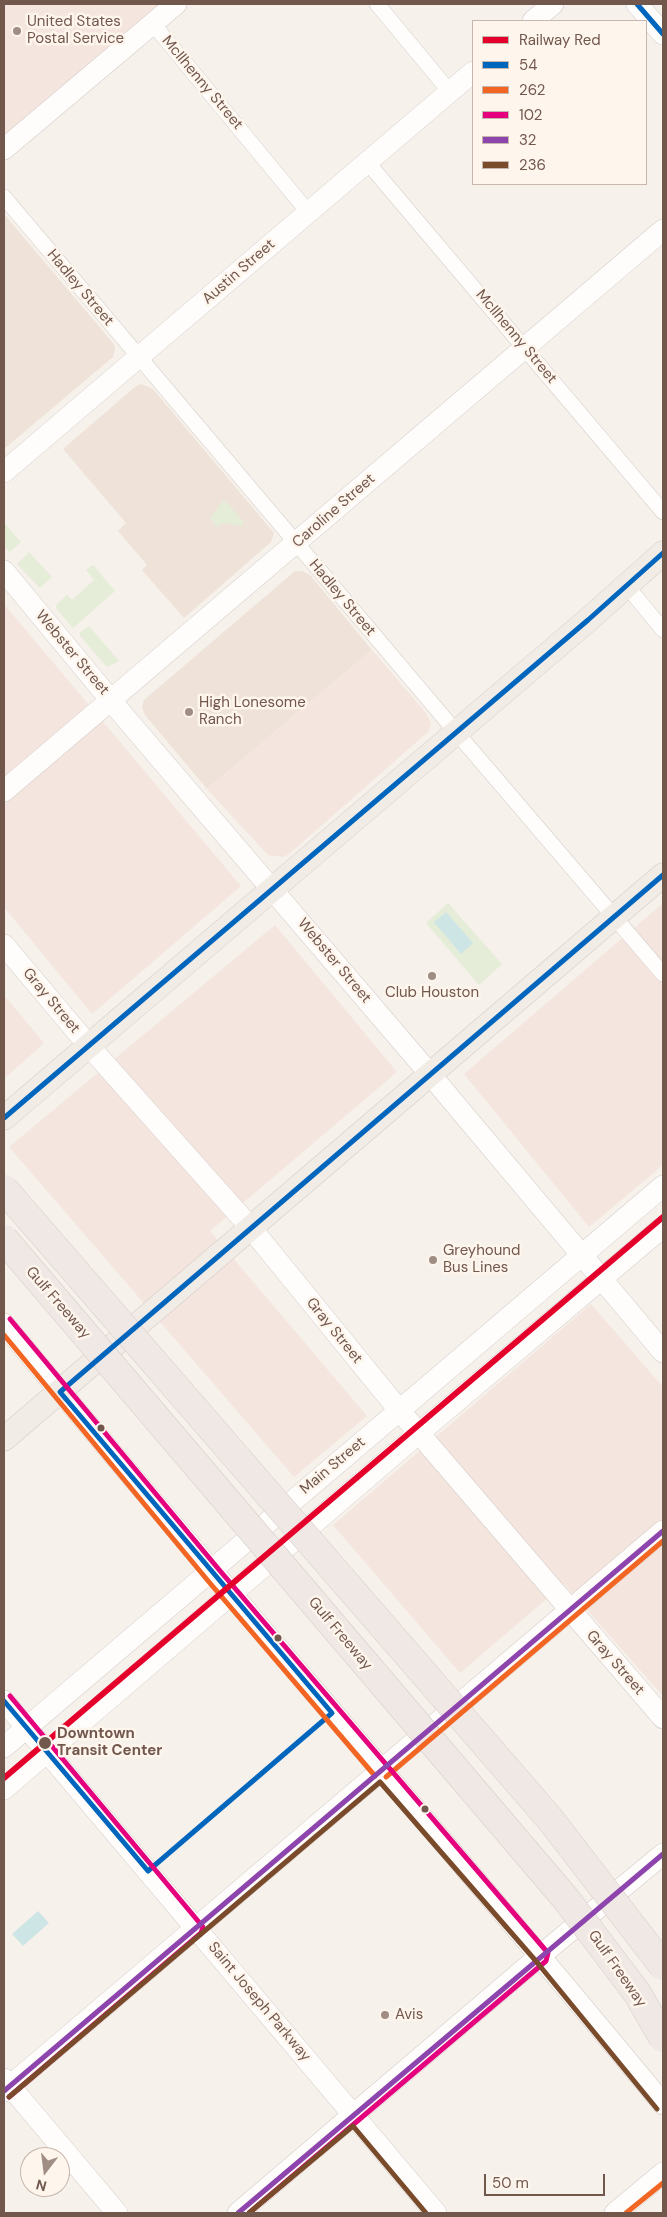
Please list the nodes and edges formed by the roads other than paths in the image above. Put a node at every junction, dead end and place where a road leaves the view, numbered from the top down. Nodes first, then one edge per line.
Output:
1 (176, 4) edge
2 (377, 4) edge
3 (553, 4) edge
4 (637, 4) edge
5 (534, 20) edge
6 (153, 24) junction
7 (663, 34) edge
8 (472, 73) edge
9 (450, 92) junction
10 (4, 149) edge
11 (368, 163) junction
12 (4, 197) edge
13 (308, 212) junction
14 (663, 230) edge
15 (525, 347) junction
16 (139, 359) junction
17 (4, 472) edge
18 (663, 512) edge
19 (296, 544) junction
20 (663, 553) edge
21 (4, 571) edge
22 (626, 585) junction
23 (663, 630) edge
24 (112, 700) junction
25 (456, 732) junction
26 (4, 791) edge
27 (663, 875) edge
28 (272, 889) junction
29 (614, 917) junction
30 (4, 945) edge
31 (663, 974) edge
32 (89, 1046) junction
33 (429, 1073) junction
34 (4, 1118) edge
35 (663, 1186) edge
36 (4, 1189) edge
37 (250, 1227) junction
38 (663, 1228) edge
39 (4, 1239) edge
40 (581, 1255) junction
41 (602, 1280) junction
42 (4, 1324) edge
43 (663, 1352) edge
44 (60, 1392) junction
45 (399, 1410) junction
46 (419, 1433) junction
47 (4, 1438) edge
48 (663, 1531) edge
49 (210, 1570) junction
50 (230, 1595) junction
51 (569, 1609) junction
52 (4, 1700) edge
53 (663, 1718) edge
54 (27, 1728) junction
55 (4, 1747) edge
56 (47, 1752) junction
57 (381, 1771) junction
58 (4, 1789) edge
59 (663, 1854) edge
60 (196, 1927) junction
61 (541, 1955) junction
62 (663, 1966) edge
63 (663, 2038) edge
64 (6, 2085) edge
65 (663, 2104) edge
66 (354, 2115) junction
67 (663, 2173) edge
68 (117, 2213) edge
69 (238, 2213) edge
70 (436, 2213) edge
71 (615, 2213) edge

1 - 6 main road
2 - 9 street
3 - 5 main road
4 - 7 main road
6 - 10 main road
6 - 13 street, McIlhenny Street
8 - 9 main road, Austin Street
9 - 11 main road, Austin Street
11 - 13 main road, Austin Street
11 - 15 street, McIlhenny Street
12 - 16 street, Hadley Street
13 - 16 main road, Austin Street
14 - 15 main road, Caroline Street
15 - 18 street, McIlhenny Street
15 - 19 main road, Caroline Street
16 - 17 main road, Austin Street
16 - 19 street, Hadley Street
19 - 24 main road, Caroline Street
19 - 25 street, Hadley Street
20 - 22 main road
21 - 24 main road, Webster Street
22 - 23 street
22 - 25 main road
24 - 26 main road, Caroline Street
24 - 28 main road, Webster Street
25 - 28 main road
25 - 29 street, Hadley Street
27 - 29 main road
28 - 32 main road
28 - 33 main road, Webster Street
29 - 31 street, Hadley Street
29 - 33 main road
30 - 32 main road, Gray Street
32 - 34 main road
32 - 37 main road, Gray Street
33 - 37 main road
33 - 40 main road, Webster Street
35 - 40 main road, Main Street
36 - 62 highway, bridge
37 - 44 main road
37 - 45 main road, Gray Street
38 - 41 main road, Main Street
39 - 63 highway, Gulf Freeway, bridge
40 - 41 main road, Webster Street
40 - 45 main road, Main Street
41 - 43 main road, Webster Street
41 - 46 main road, Main Street
42 - 44 main road
44 - 47 main road
44 - 49 main road
45 - 46 main road, Gray Street
45 - 49 main road, Main Street
46 - 50 main road, Main Street
46 - 51 main road, Gray Street
48 - 51 main road
49 - 50 main road
49 - 54 main road, Main Street
50 - 56 main road, Main Street
50 - 57 main road
51 - 53 main road, Gray Street
51 - 57 main road
52 - 54 main road, Saint Joseph Parkway
54 - 55 main road, Main Street
54 - 56 main road, Saint Joseph Parkway
56 - 58 main road, Main Street
56 - 60 main road, Saint Joseph Parkway
57 - 60 main road
57 - 61 main road
59 - 61 main road
60 - 64 main road
60 - 66 main road, Saint Joseph Parkway
61 - 65 main road
61 - 66 main road
64 - 68 main road
66 - 69 main road
66 - 70 main road, Saint Joseph Parkway
67 - 71 main road

